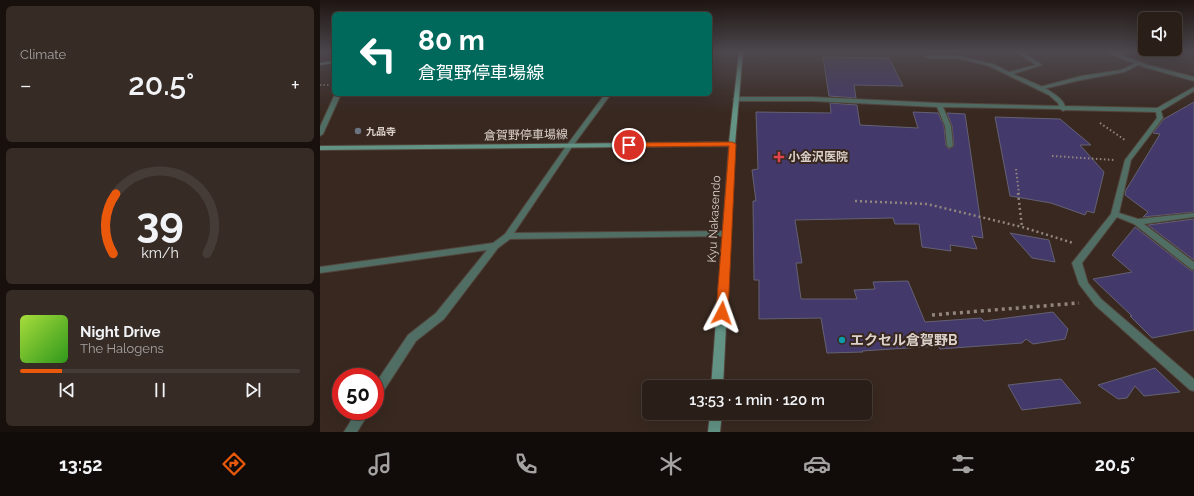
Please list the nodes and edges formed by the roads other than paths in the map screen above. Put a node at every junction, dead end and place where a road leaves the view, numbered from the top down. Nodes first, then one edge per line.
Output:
1 (739, 72) edge
2 (1115, 72) edge
3 (1171, 72) edge
4 (1010, 73) edge
5 (1194, 79) edge
6 (1039, 88) junction
7 (1194, 89) edge
8 (337, 96) edge
9 (606, 96) edge
10 (736, 99) junction
11 (938, 105) junction
12 (1063, 109) junction
13 (1158, 110) junction
14 (320, 134) edge
15 (732, 144) junction
16 (569, 146) junction
17 (950, 146) dead end
18 (320, 148) edge
19 (1115, 214) junction
20 (1194, 215) edge
21 (1137, 222) junction
22 (727, 234) junction
23 (508, 236) junction
24 (495, 246) junction
25 (1194, 267) edge
26 (320, 270) edge
27 (384, 380) edge
28 (717, 380) edge
29 (1194, 386) edge
30 (358, 420) edge
31 (715, 420) edge
32 (350, 432) edge
33 (714, 432) edge

1 - 10 main road, Kyu Nakasendo
2 - 6 street
3 - 5 street
4 - 6 street
6 - 12 street
7 - 13 street
8 - 14 street
9 - 16 street
10 - 11 street
10 - 15 main road, Kyu Nakasendo
11 - 12 street
11 - 17 street
12 - 13 street
13 - 19 street
15 - 16 main road, 倉賀野停車場線
15 - 22 main road, Kyu Nakasendo
16 - 18 main road, 倉賀野停車場線
16 - 23 street
19 - 21 street
19 - 29 street
20 - 21 street
21 - 25 street
22 - 23 street
22 - 28 main road, Kyu Nakasendo
23 - 24 street
24 - 26 street
24 - 27 street
30 - 32 street
31 - 33 main road

